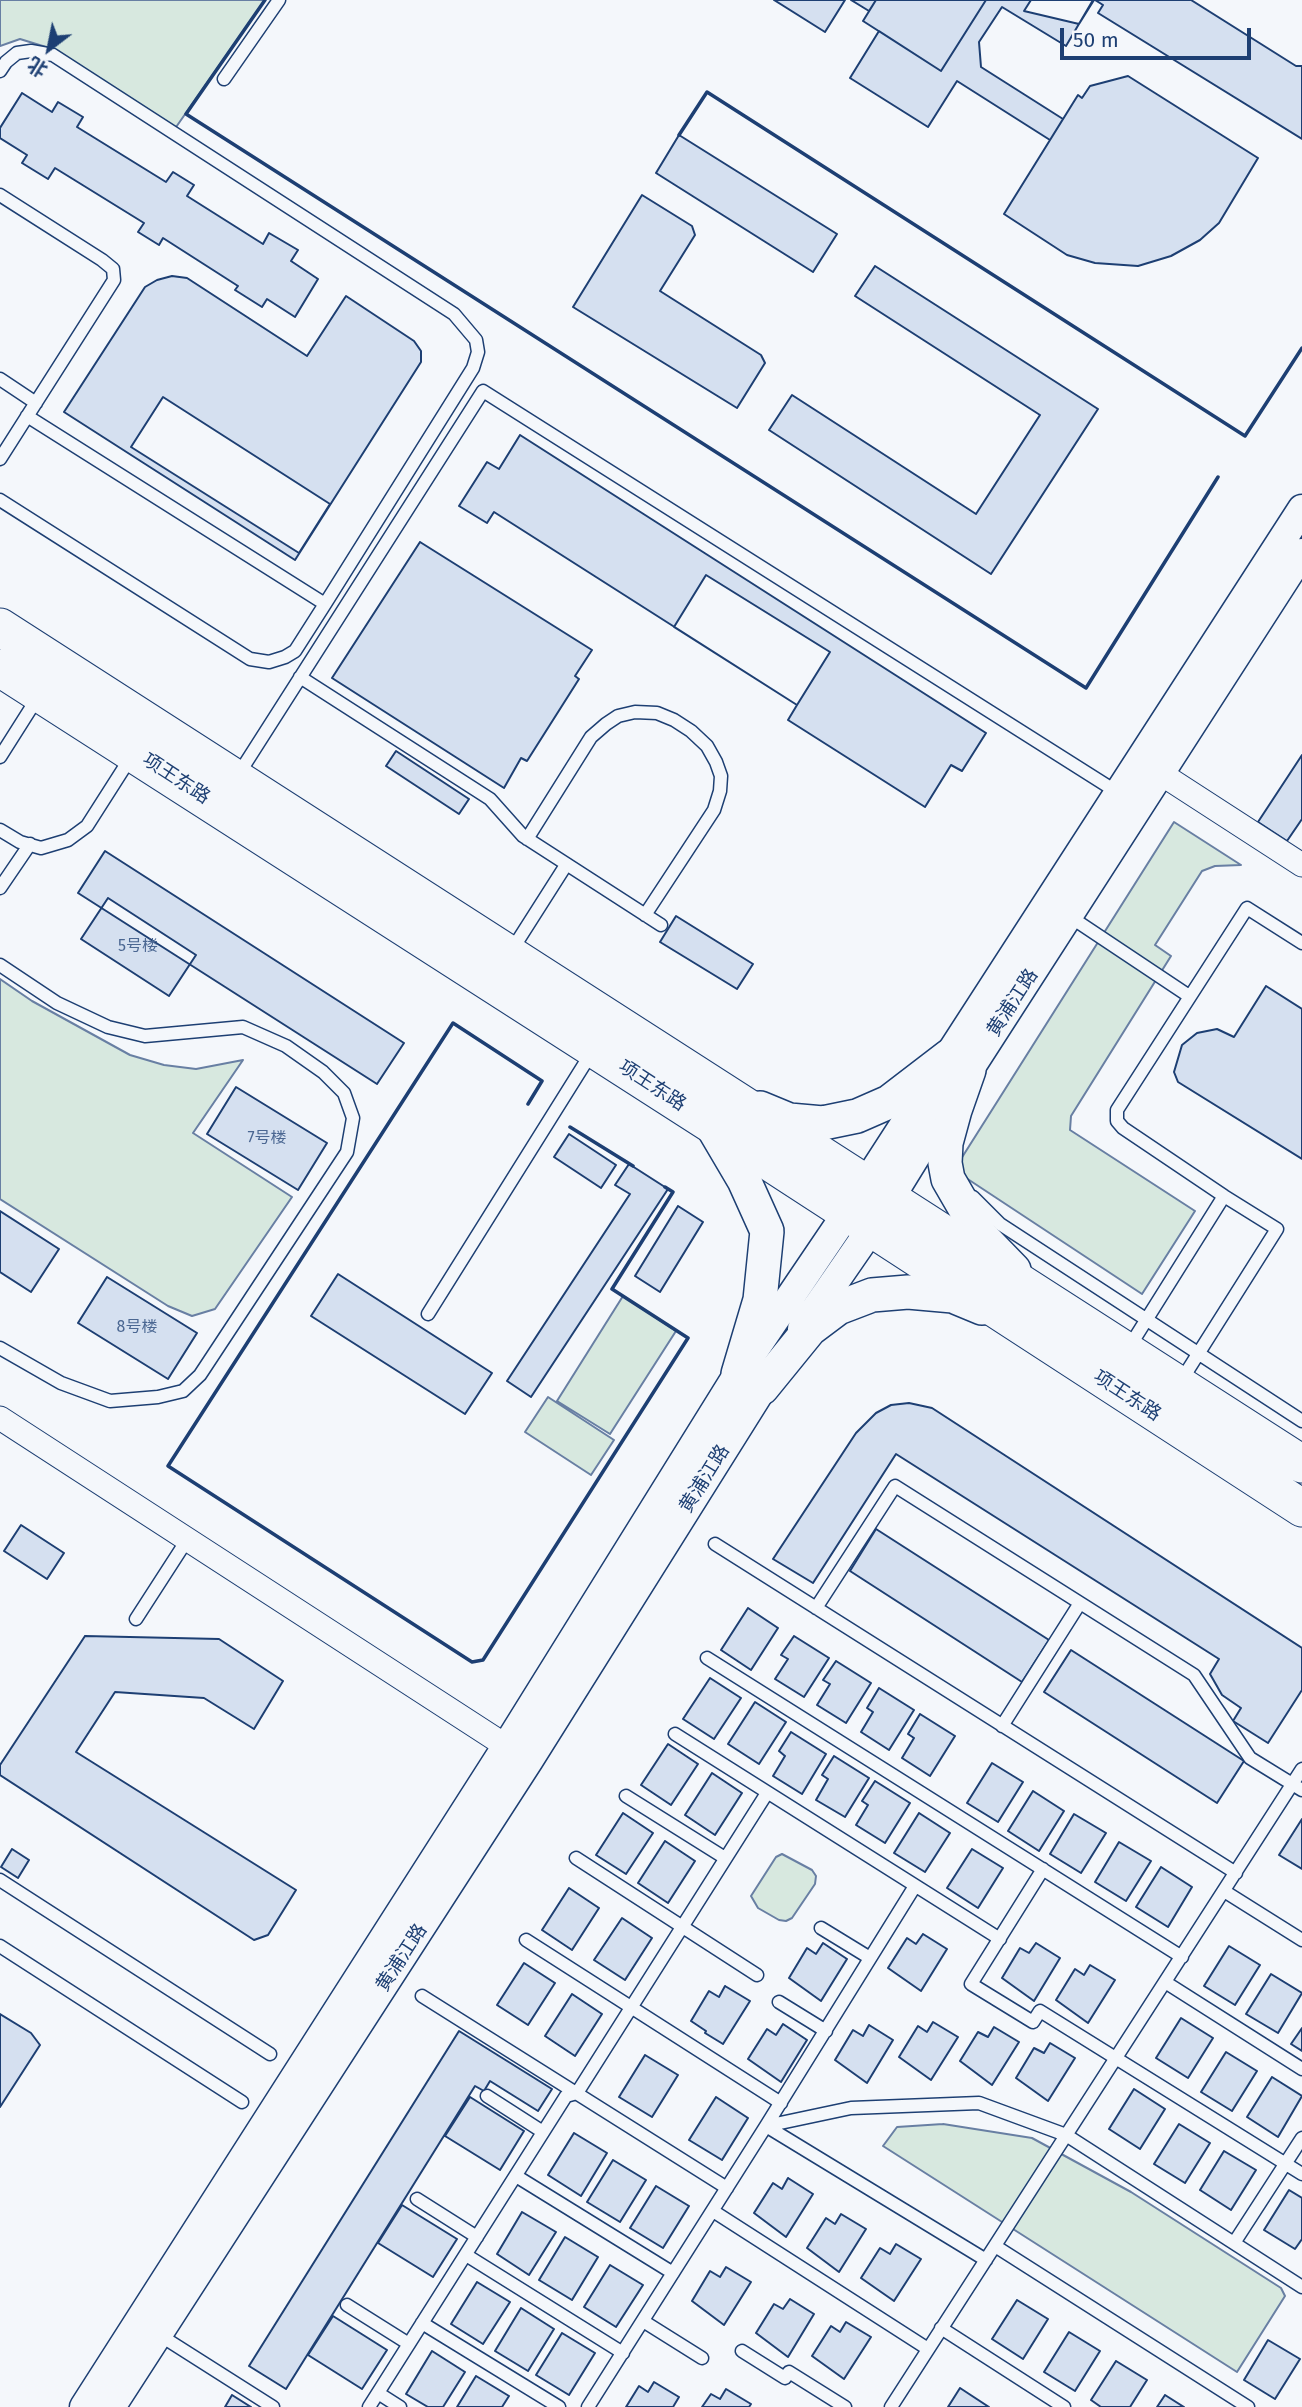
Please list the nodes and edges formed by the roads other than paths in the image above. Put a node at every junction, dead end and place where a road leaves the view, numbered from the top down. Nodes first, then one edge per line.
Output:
1 (279, 0) edge
2 (0, 71) edge
3 (224, 79) dead end
4 (0, 195) edge
5 (0, 379) edge
6 (36, 403) junction
7 (27, 416) junction
8 (0, 459) edge
9 (0, 500) edge
10 (1302, 509) edge
11 (1302, 553) edge
12 (325, 604) junction
13 (0, 627) edge
14 (0, 668) edge
15 (300, 677) junction
16 (50, 679) junction
17 (143, 738) junction
18 (0, 757) edge
19 (1149, 766) junction
20 (236, 778) junction
21 (1117, 792) junction
22 (0, 830) edge
23 (527, 839) junction
24 (30, 844) junction
25 (566, 865) junction
26 (1302, 865) edge
27 (0, 888) edge
28 (1058, 910) junction
29 (645, 915) junction
30 (661, 925) dead end
31 (1302, 943) edge
32 (0, 965) edge
33 (500, 968) junction
34 (1189, 996) junction
35 (603, 1034) junction
36 (959, 1063) junction
37 (721, 1110) junction
38 (954, 1170) dead end
39 (1224, 1196) junction
40 (868, 1206) junction
41 (1032, 1290) junction
42 (428, 1314) dead end
43 (1010, 1320) junction
44 (1146, 1320) junction
45 (0, 1348) edge
46 (1127, 1351) junction
47 (1198, 1354) junction
48 (750, 1381) junction
49 (1179, 1384) junction
50 (0, 1418) edge
51 (1302, 1421) edge
52 (1302, 1464) edge
53 (1302, 1508) edge
54 (187, 1540) junction
55 (715, 1545) dead end
56 (1080, 1603) junction
57 (816, 1608) junction
58 (136, 1619) dead end
59 (707, 1658) dead end
60 (1002, 1726) junction
61 (676, 1734) dead end
62 (517, 1754) junction
63 (1302, 1769) edge
64 (1297, 1787) edge
65 (767, 1793) junction
66 (626, 1796) dead end
67 (576, 1858) dead end
68 (725, 1858) junction
69 (1043, 1869) junction
70 (1236, 1873) junction
71 (0, 1880) edge
72 (915, 1886) junction
73 (1224, 1891) junction
74 (682, 1926) junction
75 (821, 1928) dead end
76 (1000, 1939) junction
77 (526, 1940) dead end
78 (1302, 1940) edge
79 (0, 1946) edge
80 (1182, 1957) junction
81 (870, 1958) junction
82 (758, 1975) dead end
83 (1165, 1982) junction
84 (422, 1996) dead end
85 (779, 2002) dead end
86 (631, 2007) junction
87 (826, 2031) junction
88 (270, 2054) dead end
89 (1116, 2058) junction
90 (1302, 2069) edge
91 (576, 2093) junction
92 (487, 2096) dead end
93 (242, 2102) dead end
94 (781, 2103) junction
95 (766, 2126) junction
96 (543, 2132) junction
97 (1066, 2136) junction
98 (1302, 2138) edge
99 (1285, 2164) junction
100 (1302, 2174) edge
101 (516, 2176) junction
102 (727, 2188) junction
103 (417, 2199) dead end
104 (713, 2211) junction
105 (477, 2236) junction
106 (1234, 2243) junction
107 (995, 2246) junction
108 (466, 2255) junction
109 (986, 2260) junction
110 (673, 2273) junction
111 (1302, 2287) edge
112 (347, 2305) dead end
113 (643, 2321) junction
114 (422, 2323) junction
115 (941, 2329) junction
116 (158, 2334) junction
117 (409, 2344) junction
118 (928, 2349) junction
119 (742, 2351) dead end
120 (623, 2353) junction
121 (702, 2358) dead end
122 (378, 2393) junction
123 (84, 2407) edge
124 (111, 2407) edge
125 (273, 2407) edge
126 (369, 2407) edge
127 (400, 2407) edge
128 (559, 2407) edge
129 (588, 2407) edge
130 (845, 2407) edge
131 (891, 2407) edge
132 (1064, 2407) edge
133 (1248, 2407) edge

1 - 3 lane
2 - 12 lane
4 - 6 lane
5 - 6 lane
6 - 7 lane
7 - 8 lane
7 - 12 lane
9 - 12 lane
10 - 19 street, 黄浦江路
11 - 19 street, 黄浦江路
13 - 16 main road, 项王东路
14 - 16 main road, 项王东路
15 - 20 lane
15 - 21 lane
15 - 23 lane
16 - 17 main road, 项王东路
16 - 18 lane
17 - 20 main road, 项王东路
17 - 24 lane
17 - 33 main road, 项王东路
19 - 21 street, 黄浦江路
19 - 26 street
19 - 28 street, 黄浦江路
20 - 33 main road, 项王东路
21 - 28 street, 黄浦江路
22 - 24 lane
23 - 25 lane
23 - 29 lane
24 - 27 lane
25 - 29 lane
25 - 33 lane
28 - 34 lane
28 - 36 street, 黄浦江路
29 - 30 lane
31 - 34 lane
32 - 45 lane
33 - 35 main road, 项王东路
34 - 39 lane
35 - 37 main road, 项王东路
35 - 42 lane
36 - 37 main road
36 - 40 street, 黄浦江路
36 - 41 main road
37 - 40 main road, 项王东路
37 - 48 main road
38 - 44 lane
39 - 44 lane
39 - 47 lane
40 - 41 main road, 项王东路
40 - 43 main road, 项王东路
40 - 48 street, 黄浦江路
41 - 46 main road, 项王东路
43 - 48 main road
43 - 53 main road, 项王东路
44 - 46 lane
44 - 47 lane
46 - 49 main road, 项王东路
47 - 49 lane
47 - 51 lane
48 - 62 street, 黄浦江路
49 - 52 main road, 项王东路
50 - 54 street
54 - 58 lane
54 - 62 street
55 - 57 lane
56 - 57 lane
56 - 60 lane
56 - 64 lane
57 - 60 lane
59 - 69 lane
60 - 70 lane
61 - 65 lane
62 - 116 street, 黄浦江路
62 - 123 street, 黄浦江路
63 - 64 lane
64 - 70 lane
65 - 68 lane
65 - 72 lane
66 - 68 lane
67 - 74 lane
68 - 74 lane
69 - 76 lane
69 - 80 lane
70 - 73 lane
71 - 88 lane
72 - 76 lane
72 - 81 lane
73 - 78 lane
73 - 80 lane
74 - 82 lane
74 - 86 lane
75 - 81 lane
76 - 89 lane
77 - 86 lane
79 - 93 lane
80 - 83 lane
81 - 87 lane
83 - 89 lane
83 - 90 lane
84 - 91 lane
85 - 87 lane
86 - 91 lane
86 - 94 lane
87 - 94 lane
89 - 97 lane
89 - 99 lane
91 - 96 lane
91 - 102 lane
92 - 96 lane
94 - 95 lane
95 - 97 lane
95 - 102 lane
95 - 109 lane
96 - 101 lane
97 - 106 lane
97 - 107 lane
98 - 99 lane
99 - 100 lane
99 - 106 lane
101 - 105 lane
101 - 110 lane
102 - 104 lane
103 - 105 lane
104 - 110 lane
104 - 118 lane
105 - 108 lane
106 - 111 lane
107 - 109 lane
107 - 133 lane
108 - 114 lane
108 - 120 lane
109 - 115 lane
110 - 113 lane
112 - 117 lane
113 - 120 lane
113 - 121 lane
114 - 117 lane
114 - 128 lane
115 - 118 lane
115 - 132 lane
116 - 124 street, 黄浦江路
116 - 125 lane
117 - 122 lane
118 - 131 lane
119 - 130 lane
120 - 129 lane
122 - 126 lane
122 - 127 lane

